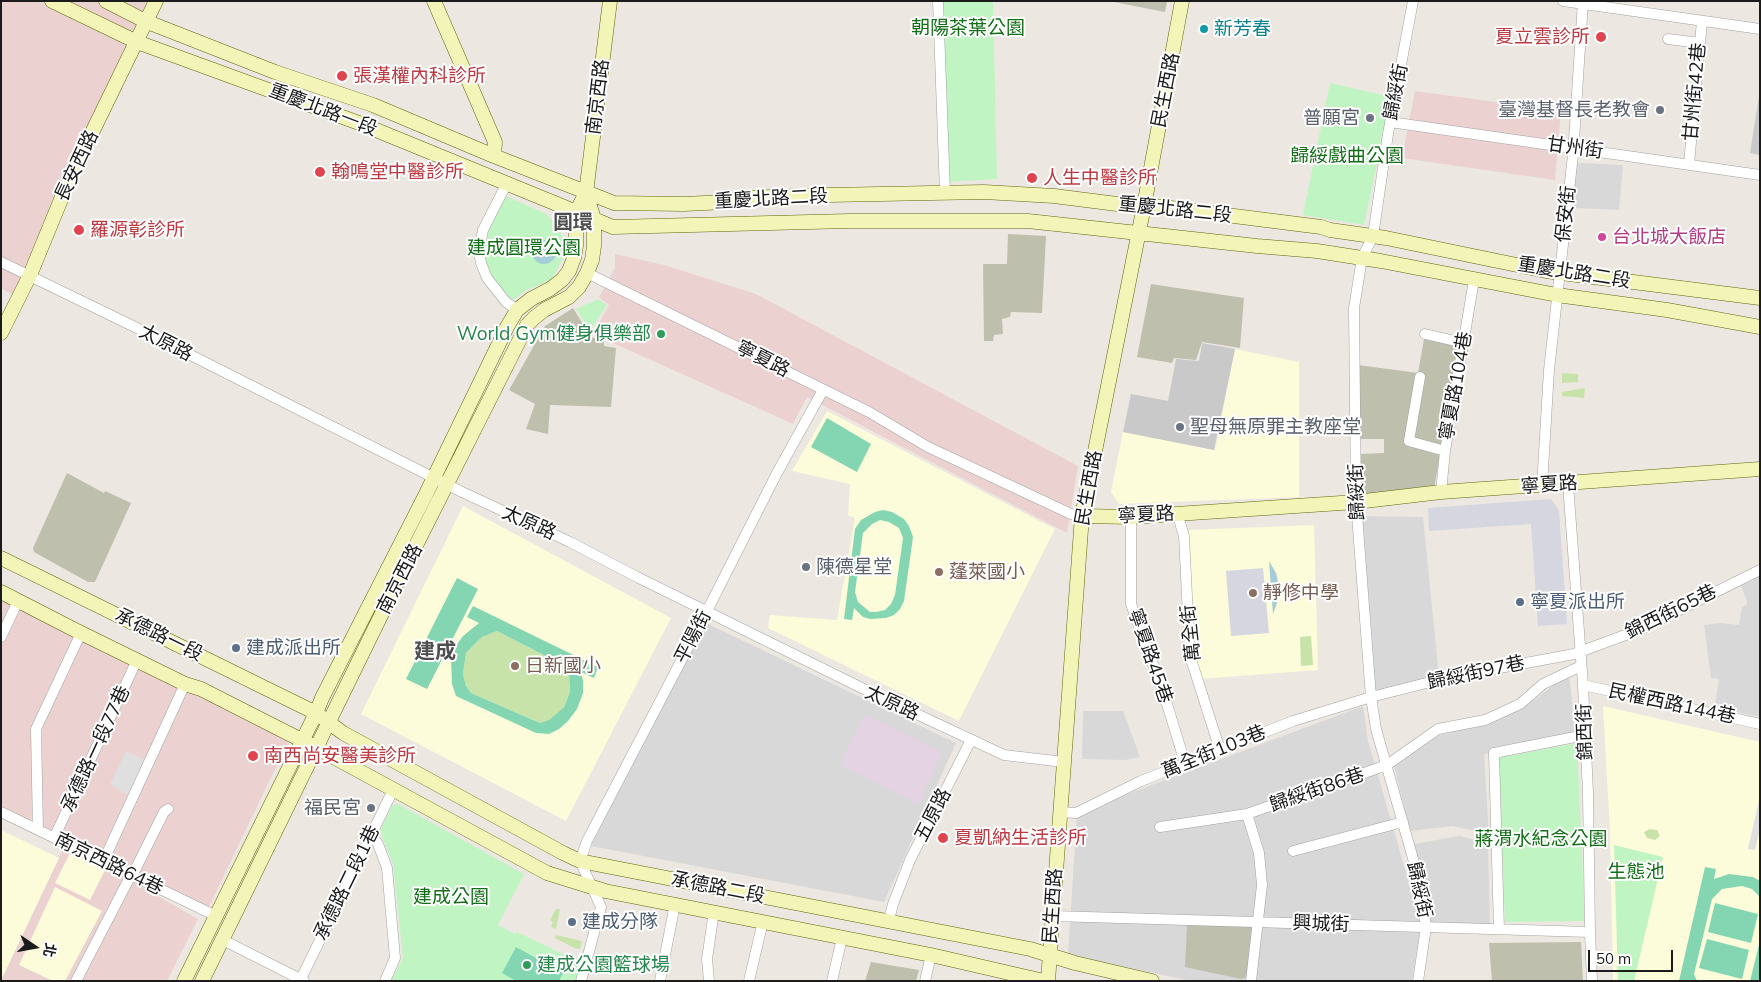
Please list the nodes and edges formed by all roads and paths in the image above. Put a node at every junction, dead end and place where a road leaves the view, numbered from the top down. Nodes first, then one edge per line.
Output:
1 (52, 1) edge
2 (106, 1) edge
3 (156, 1) edge
4 (434, 1) edge
5 (610, 1) edge
6 (938, 1) edge
7 (1182, 1) edge
8 (1413, 1) edge
9 (1564, 1) edge
10 (1583, 3) edge
11 (145, 21) junction
12 (1702, 21) junction
13 (1760, 29) edge
14 (1668, 39) dead end
15 (137, 42) junction
16 (1700, 42) junction
17 (1390, 122) junction
18 (1573, 148) junction
19 (494, 156) junction
20 (1688, 164) junction
21 (1760, 175) edge
22 (507, 183) junction
23 (586, 193) junction
24 (945, 193) junction
25 (1144, 206) junction
26 (576, 212) junction
27 (594, 219) junction
28 (1139, 233) junction
29 (1373, 236) junction
30 (1362, 258) junction
31 (1, 262) edge
32 (1560, 272) junction
33 (587, 273) junction
34 (30, 275) junction
35 (1474, 280) junction
36 (1557, 295) junction
37 (1760, 298) edge
38 (518, 310) junction
39 (1760, 327) edge
40 (1, 333) edge
41 (1425, 334) dead end
42 (1464, 343) junction
43 (1420, 376) dead end
44 (823, 390) junction
45 (1445, 451) junction
46 (1760, 469) edge
47 (434, 478) junction
48 (1568, 484) junction
49 (448, 485) junction
50 (1542, 486) junction
51 (1440, 492) junction
52 (1356, 502) junction
53 (1178, 513) junction
54 (1082, 516) junction
55 (1131, 517) junction
56 (1, 558) edge
57 (1760, 570) edge
58 (1, 592) edge
59 (18, 601) junction
60 (707, 611) junction
61 (81, 633) junction
62 (1, 637) edge
63 (1580, 651) junction
64 (137, 660) junction
65 (1582, 666) junction
66 (185, 684) junction
67 (1584, 685) junction
68 (1372, 697) junction
69 (316, 713) junction
70 (329, 724) junction
71 (1760, 724) edge
72 (1585, 735) junction
73 (303, 740) junction
74 (971, 740) junction
75 (317, 748) junction
76 (1220, 750) junction
77 (1064, 762) junction
78 (1185, 763) junction
79 (1387, 765) junction
80 (394, 788) junction
81 (168, 809) dead end
82 (1, 812) edge
83 (1060, 812) junction
84 (1247, 814) junction
85 (1403, 822) junction
86 (1160, 827) dead end
87 (38, 830) junction
88 (371, 835) junction
89 (54, 838) junction
90 (1293, 850) dead end
91 (580, 861) junction
92 (104, 862) junction
93 (132, 875) junction
94 (592, 887) junction
95 (675, 904) junction
96 (714, 912) junction
97 (216, 916) junction
98 (1053, 916) junction
99 (889, 920) junction
100 (763, 921) junction
101 (1258, 922) junction
102 (1426, 927) junction
103 (1499, 929) junction
104 (1590, 932) junction
105 (842, 938) junction
106 (223, 940) junction
107 (1050, 955) junction
108 (931, 956) junction
109 (998, 975) edge
110 (301, 980) edge
111 (76, 981) edge
112 (184, 981) edge
113 (202, 981) edge
114 (385, 981) edge
115 (581, 981) edge
116 (660, 981) edge
117 (709, 981) edge
118 (749, 981) edge
119 (832, 981) edge
120 (925, 981) edge
121 (1044, 981) edge
122 (1048, 981) edge
123 (1152, 981) edge
124 (1251, 981) edge
125 (1418, 981) edge
126 (1592, 981) edge

1 - 15 main road, 重慶北路一段
2 - 11 main road, 重慶北路一段
3 - 11 main road, 長安西路
4 - 19 main road
5 - 23 main road, 南京西路
6 - 24 street
7 - 25 main road, 民生西路
8 - 17 street, 歸綏街
9 - 10 street
10 - 12 street
10 - 18 street, 保安街
11 - 15 main road, 長安西路
11 - 19 main road, 重慶北路一段
12 - 13 street
12 - 16 street, 甘州街42巷
14 - 16 street
15 - 22 main road, 重慶北路一段
15 - 34 main road, 長安西路
16 - 20 street, 甘州街42巷
17 - 18 street, 甘州街
17 - 29 street, 歸綏街
18 - 20 street, 甘州街
18 - 32 street, 保安街
19 - 23 main road, 重慶北路一段
20 - 21 street, 甘州街
22 - 26 main road, 重慶北路一段
22 - 38 street
23 - 24 main road, 重慶北路二段
23 - 26 main road, 南京西路
23 - 27 main road, 南京西路
24 - 25 main road, 重慶北路二段
25 - 28 main road, 民生西路
25 - 29 main road, 重慶北路二段
26 - 27 main road, 重慶北路一段
26 - 38 main road, 南京西路
27 - 28 main road, 重慶北路二段
27 - 33 main road, 南京西路
28 - 30 main road, 重慶北路二段
28 - 54 main road, 民生西路
29 - 30 street, 歸綏街
29 - 32 main road, 重慶北路二段
30 - 35 main road, 重慶北路二段
30 - 52 street, 歸綏街
31 - 34 street, 太原路
32 - 36 street, 保安街
32 - 37 main road, 重慶北路二段
33 - 44 street, 寧夏路
33 - 49 main road, 南京西路
34 - 40 main road, 長安西路
34 - 47 street, 太原路
35 - 36 main road, 重慶北路二段
35 - 42 street, 寧夏路104巷
36 - 39 main road, 重慶北路二段
36 - 50 street, 保安街
38 - 47 main road, 南京西路
41 - 42 street
42 - 45 street, 寧夏路104巷
43 - 45 street
44 - 54 street, 寧夏路
44 - 60 street, 平陽街
45 - 51 street, 寧夏路104巷
46 - 48 main road, 寧夏路
47 - 49 street, 太原路
47 - 69 main road, 南京西路
48 - 50 main road, 寧夏路
48 - 63 street, 錦西街
49 - 60 street, 太原路
49 - 70 main road, 南京西路
50 - 51 main road, 寧夏路
51 - 52 main road, 寧夏路
52 - 53 main road, 寧夏路
52 - 68 street, 歸綏街
53 - 55 main road, 寧夏路
53 - 76 street, 萬全街
54 - 55 main road, 寧夏路
54 - 77 main road, 民生西路
55 - 78 street, 寧夏路45巷
56 - 69 main road, 承德路一段
57 - 63 street, 錦西街65巷
58 - 59 main road, 承德路一段
59 - 61 main road, 承德路一段
59 - 62 street
60 - 74 street, 太原路
60 - 91 street, 平陽街
61 - 64 main road, 承德路一段
61 - 87 street
63 - 65 street, 錦西街
63 - 68 street, 歸綏街97巷
64 - 66 main road, 承德路一段
64 - 89 street, 承德路一段77巷
65 - 67 street, 錦西街
65 - 79 street, 歸綏街86巷
66 - 73 main road, 承德路一段
66 - 92 street
67 - 71 street, 民權西路144巷
67 - 72 street, 錦西街
68 - 76 street, 萬全街103巷
68 - 79 street, 歸綏街
69 - 70 main road, 承德路二段
69 - 73 main road, 南京西路
70 - 75 main road, 南京西路
70 - 91 main road, 承德路二段
72 - 103 street
72 - 104 street, 錦西街
73 - 75 main road, 承德路二段
73 - 97 main road, 南京西路
74 - 77 street, 太原路
74 - 99 street, 五原路
75 - 80 main road, 承德路二段
75 - 106 main road, 南京西路
76 - 78 street, 萬全街103巷
77 - 83 main road, 民生西路
78 - 83 street, 萬全街103巷
79 - 84 street, 歸綏街86巷
79 - 85 street, 歸綏街
80 - 88 street, 承德路二段1巷
80 - 94 main road, 承德路二段
81 - 93 street
82 - 87 street, 南京西路64巷
83 - 98 main road, 民生西路
84 - 86 street, 歸綏街86巷
84 - 101 street
85 - 90 street
85 - 102 street, 歸綏街
87 - 89 street, 南京西路64巷
88 - 110 street, 承德路二段1巷
88 - 114 street
89 - 92 street, 南京西路64巷
91 - 94 street
91 - 99 main road, 承德路二段
92 - 93 street, 南京西路64巷
93 - 97 street, 南京西路64巷
93 - 111 street
94 - 95 main road, 承德路二段
94 - 115 street
95 - 96 main road, 承德路二段
95 - 116 street
96 - 100 main road, 承德路二段
96 - 117 street
97 - 112 main road, 南京西路
98 - 101 street, 興城街
98 - 107 main road, 民生西路
99 - 107 main road, 承德路二段
100 - 105 main road, 承德路二段
100 - 118 street
101 - 102 street, 興城街
101 - 124 street
102 - 103 street, 興城街
102 - 125 street, 歸綏街
103 - 104 street, 興城街
104 - 126 street, 錦西街
105 - 108 main road, 承德路二段
105 - 119 street
106 - 110 street
106 - 113 main road, 南京西路
107 - 122 main road, 民生西路
107 - 123 main road, 承德路二段
108 - 109 main road, 承德路二段
108 - 120 street
109 - 121 main road, 承德路二段

